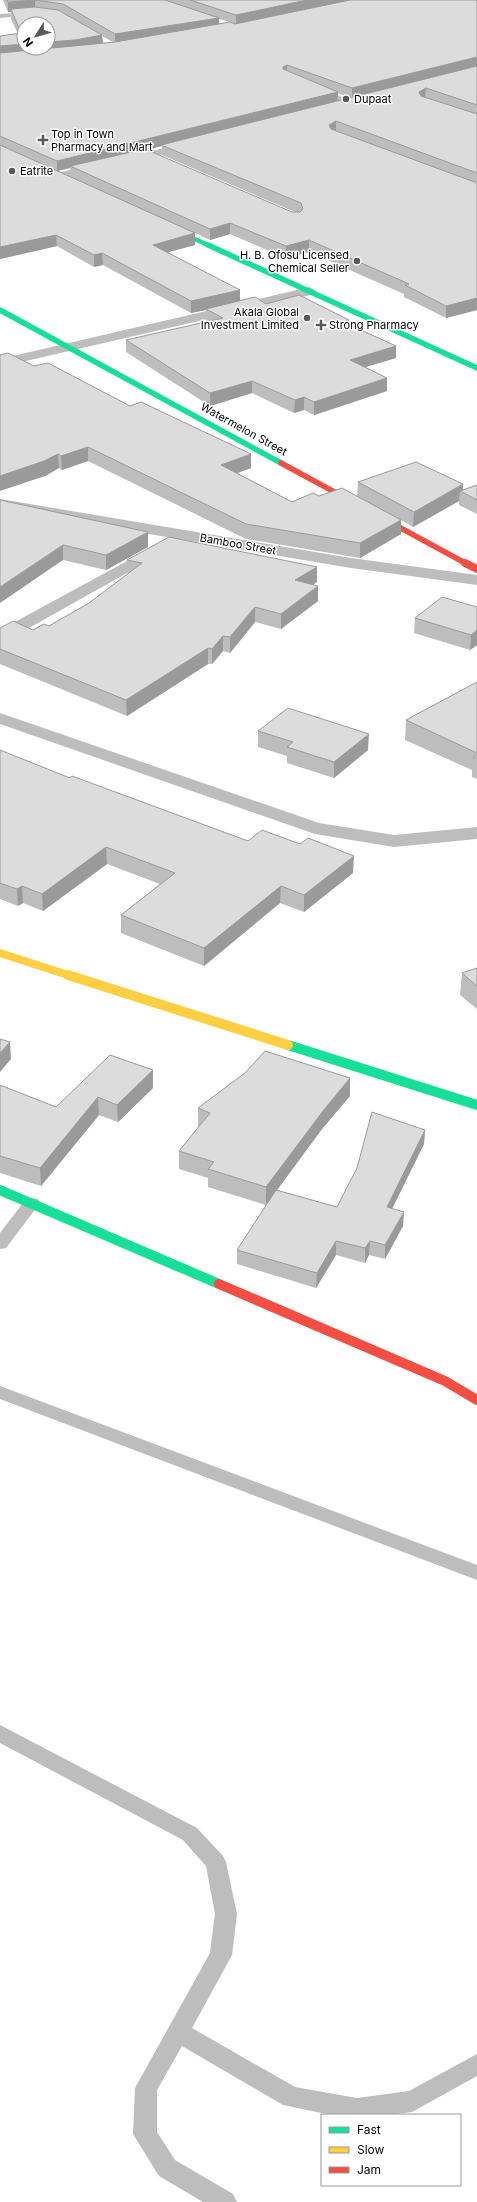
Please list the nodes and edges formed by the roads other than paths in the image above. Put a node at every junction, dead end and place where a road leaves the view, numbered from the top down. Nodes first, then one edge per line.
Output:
1 (42, 14) edge
2 (0, 16) edge
3 (311, 87) edge
4 (357, 103) joint
5 (332, 109) edge
6 (202, 142) edge
7 (148, 155) junction
8 (169, 164) edge
9 (53, 175) joint
10 (71, 183) edge
11 (158, 222) edge
12 (310, 291) junction
13 (0, 310) edge
14 (70, 348) junction
15 (0, 362) edge
16 (477, 368) edge
17 (0, 504) edge
18 (184, 535) junction
19 (477, 569) edge
20 (477, 580) edge
21 (0, 637) edge
22 (0, 718) edge
23 (477, 833) edge
24 (0, 953) edge
25 (477, 1105) edge
26 (0, 1190) edge
27 (32, 1203) junction
28 (0, 1244) edge
29 (0, 1392) edge
30 (477, 1400) edge
31 (477, 1573) edge
32 (0, 1733) edge
33 (178, 2032) junction
34 (477, 2064) edge
35 (225, 2202) edge

1 - 2 lane
3 - 4 lane
4 - 5 street
6 - 7 street
7 - 8 street
7 - 9 street
9 - 10 street
11 - 12 street
12 - 14 street
12 - 16 street
13 - 14 street, Watermelon Street
14 - 15 street
14 - 19 street, Watermelon Street
17 - 18 street, Bamboo Street
18 - 20 street, Bamboo Street
18 - 21 street
22 - 23 street
24 - 25 street
26 - 27 street
27 - 28 lane
27 - 30 street
29 - 31 lane
32 - 33 lane
33 - 34 lane
33 - 35 lane

